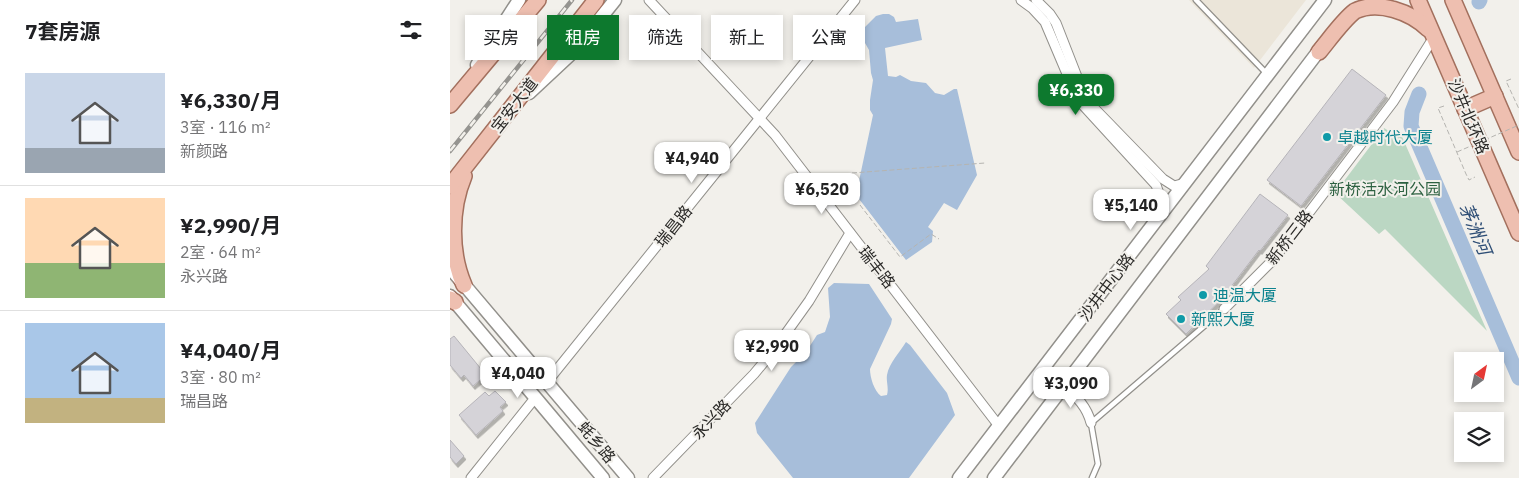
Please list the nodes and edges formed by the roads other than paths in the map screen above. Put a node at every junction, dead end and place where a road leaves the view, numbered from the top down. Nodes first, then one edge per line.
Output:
1 (519, 0) edge
2 (538, 0) edge
3 (596, 0) edge
4 (615, 0) edge
5 (649, 0) edge
6 (855, 0) edge
7 (1021, 0) edge
8 (1036, 0) edge
9 (1196, 0) edge
10 (1325, 0) edge
11 (1359, 0) edge
12 (1418, 0) edge
13 (1454, 4) edge
14 (1434, 37) junction
15 (1319, 52) junction
16 (1268, 75) junction
17 (1495, 96) junction
18 (454, 100) edge
19 (514, 106) junction
20 (1465, 109) junction
21 (761, 118) junction
22 (1519, 152) edge
23 (476, 154) junction
24 (1185, 183) junction
25 (450, 186) edge
26 (1158, 218) junction
27 (1519, 232) edge
28 (850, 233) junction
29 (450, 268) edge
30 (464, 285) junction
31 (452, 299) edge
32 (1224, 309) joint
33 (547, 382) junction
34 (1065, 387) junction
35 (535, 398) junction
36 (1091, 423) junction
37 (999, 426) junction
38 (471, 478) edge
39 (603, 478) edge
40 (628, 478) edge
41 (653, 478) edge
42 (959, 478) edge
43 (994, 478) edge
44 (1092, 478) edge

1 - 18 street
2 - 18 main road
3 - 19 main road, 宝安大道
4 - 19 street
5 - 21 street, 瑞丰路
6 - 21 street, 瑞昌路
7 - 26 street
8 - 24 street
9 - 16 lane
10 - 16 street, 沙井中心路
11 - 15 street, 沙井中心路
12 - 14 main road, 沙井北环路
13 - 17 main road, 沙井北环路
14 - 15 main road
14 - 20 main road, 沙井北环路
14 - 32 street, 新桥三路
15 - 34 street, 沙井中心路
16 - 24 street, 沙井中心路
17 - 20 main road
17 - 22 main road, 沙井北环路
19 - 23 main road, 宝安大道
20 - 27 main road, 沙井北环路
21 - 28 street, 瑞丰路
21 - 33 street, 瑞昌路
23 - 25 main road, 宝安大道
23 - 30 main road
24 - 26 street, 沙井中心路
26 - 37 street, 沙井中心路
28 - 37 street, 瑞丰路
28 - 41 street, 永兴路
29 - 30 street, 蚝乡路
30 - 33 street, 蚝乡路
31 - 35 street, 蚝乡路
32 - 36 lane
33 - 40 street, 蚝乡路
34 - 36 street
34 - 43 street, 沙井中心路
35 - 38 street
35 - 39 street, 蚝乡路
36 - 44 lane
37 - 42 street, 沙井中心路

